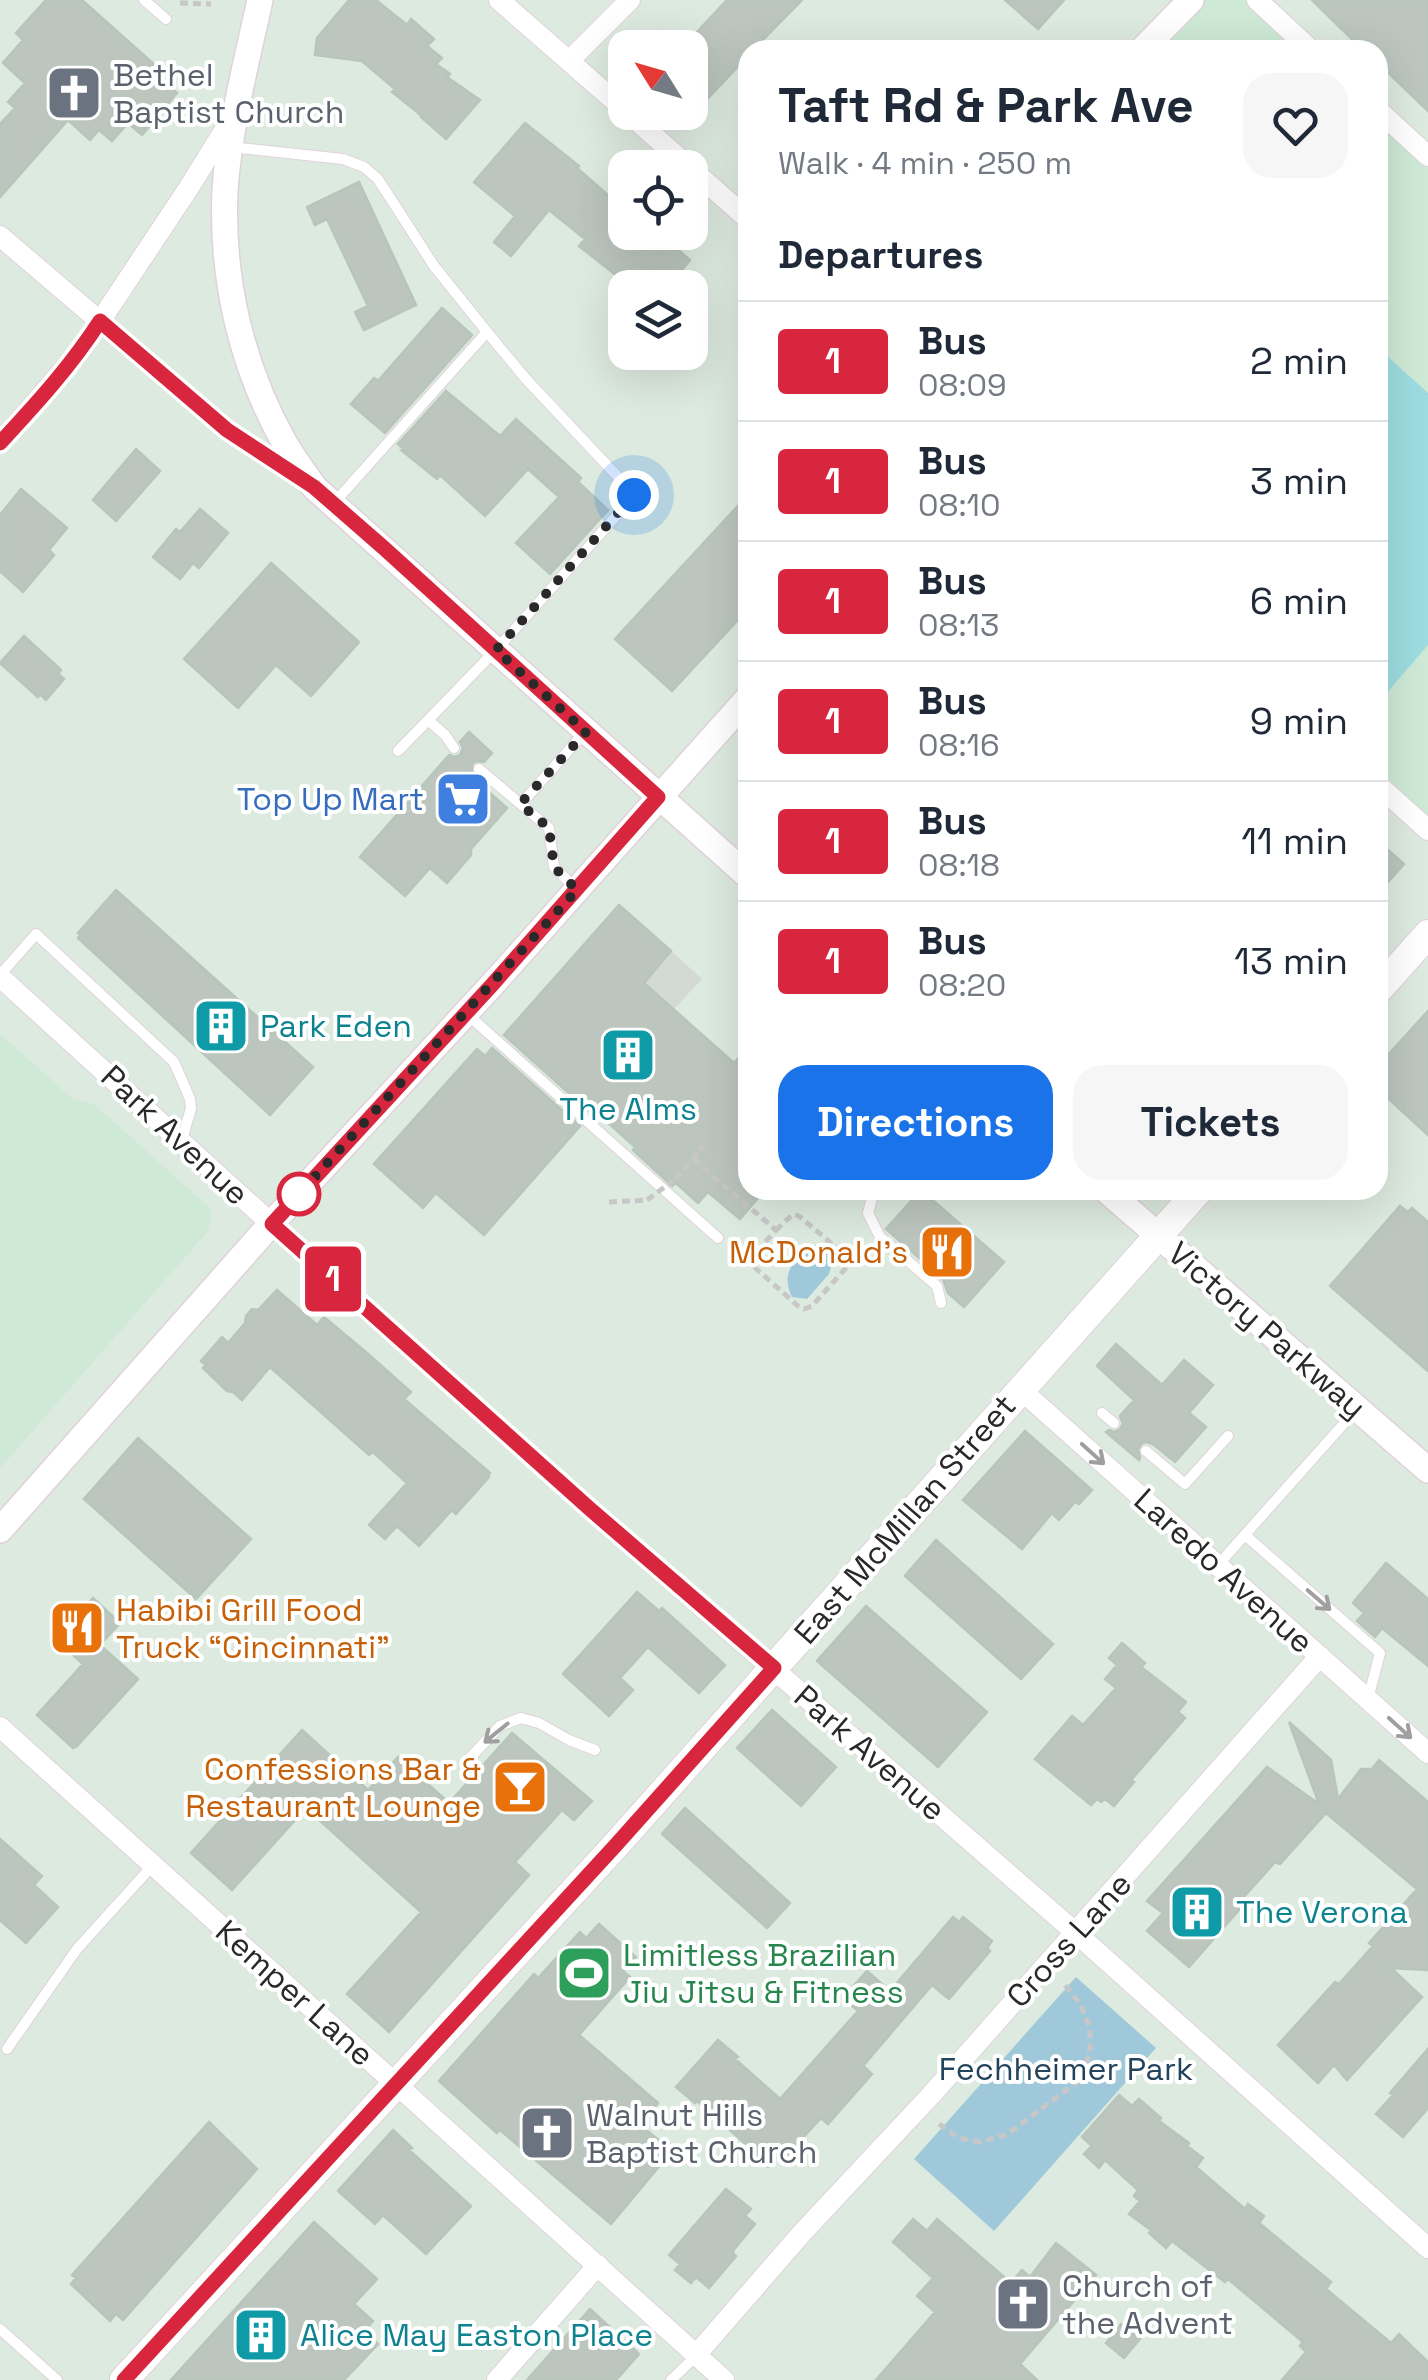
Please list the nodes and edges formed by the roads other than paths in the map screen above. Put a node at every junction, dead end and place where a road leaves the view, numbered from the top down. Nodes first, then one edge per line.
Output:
1 (144, 0) edge
2 (260, 0) edge
3 (499, 0) edge
4 (630, 0) edge
5 (1191, 0) edge
6 (1256, 0) edge
7 (166, 19) dead end
8 (1152, 40) edge
9 (1301, 40) edge
10 (569, 61) junction
11 (608, 96) edge
12 (238, 108) junction
13 (1388, 119) edge
14 (647, 130) edge
15 (231, 146) junction
16 (669, 150) edge
17 (1428, 156) edge
18 (708, 184) edge
19 (738, 210) edge
20 (0, 236) edge
21 (100, 321) junction
22 (486, 332) junction
23 (0, 443) edge
24 (323, 496) junction
25 (496, 650) junction
26 (738, 709) edge
27 (428, 720) junction
28 (586, 732) junction
29 (458, 744) dead end
30 (398, 751) dead end
31 (482, 765) dead end
32 (1388, 794) edge
33 (658, 797) junction
34 (520, 804) junction
35 (1428, 830) edge
36 (738, 867) edge
37 (577, 890) junction
38 (1424, 946) edge
39 (0, 976) edge
40 (1388, 980) edge
41 (466, 1013) junction
42 (182, 1141) junction
43 (872, 1200) edge
44 (1117, 1200) edge
45 (1191, 1200) edge
46 (272, 1224) junction
47 (1158, 1236) junction
48 (718, 1238) dead end
49 (941, 1303) dead end
50 (1020, 1389) junction
51 (1357, 1409) junction
52 (1102, 1414) dead end
53 (1114, 1423) dead end
54 (1228, 1436) dead end
55 (1146, 1451) dead end
56 (1428, 1470) edge
57 (0, 1530) edge
58 (1245, 1535) junction
59 (1218, 1566) junction
60 (1320, 1656) junction
61 (774, 1668) junction
62 (1368, 1699) junction
63 (0, 1727) edge
64 (595, 1750) dead end
65 (1428, 1753) edge
66 (467, 1761) dead end
67 (154, 1865) junction
68 (1076, 1933) junction
69 (8, 2049) dead end
70 (396, 2085) junction
71 (1428, 2248) edge
72 (598, 2265) junction
73 (0, 2330) edge
74 (696, 2355) junction
75 (57, 2380) edge
76 (124, 2380) edge
77 (497, 2380) edge
78 (672, 2380) edge
79 (724, 2380) edge

1 - 7 lane
2 - 12 street
3 - 10 street
4 - 10 street
5 - 8 street
6 - 9 street
10 - 11 street
12 - 15 street
12 - 21 street
13 - 17 street
14 - 16 street
15 - 22 lane
15 - 24 street
18 - 19 street
20 - 21 street
21 - 23 street
21 - 24 street
22 - 24 lane
22 - 25 lane
24 - 25 street
25 - 27 lane
25 - 28 street
26 - 33 street
27 - 29 lane
27 - 30 lane
28 - 33 street
28 - 34 lane
31 - 34 lane
32 - 35 street
33 - 36 street
33 - 37 street
34 - 37 lane
37 - 41 street
38 - 40 main road
39 - 42 street, Park Avenue
39 - 42 lane
41 - 46 street
41 - 48 lane
42 - 46 street, Park Avenue
43 - 49 lane
44 - 47 street, Victory Parkway
45 - 47 main road, East McMillan Street
46 - 57 street
46 - 61 street, Park Avenue
47 - 50 main road, East McMillan Street
47 - 51 street, Victory Parkway
50 -> 59 street, Laredo Avenue
50 - 61 main road, East McMillan Street
51 - 56 street, Victory Parkway
51 - 58 lane
52 - 53 lane
54 - 55 lane
58 - 59 lane
58 -> 62 lane
59 - 60 street, Laredo Avenue
60 - 62 street, Laredo Avenue
60 - 68 street, Cross Lane
61 - 68 street, Park Avenue
61 - 70 main road, East McMillan Street
62 -> 65 street, Laredo Avenue
63 - 67 street, Kemper Lane
64 -> 66 lane
67 - 69 lane
67 - 70 street, Kemper Lane
68 - 71 street, Park Avenue
68 - 74 street, Cross Lane
70 - 72 street, Kemper Lane
70 - 76 main road, East McMillan Street
72 - 74 street, Kemper Lane
72 - 77 street
73 - 75 lane
74 - 78 lane
74 - 79 street, Kemper Lane

